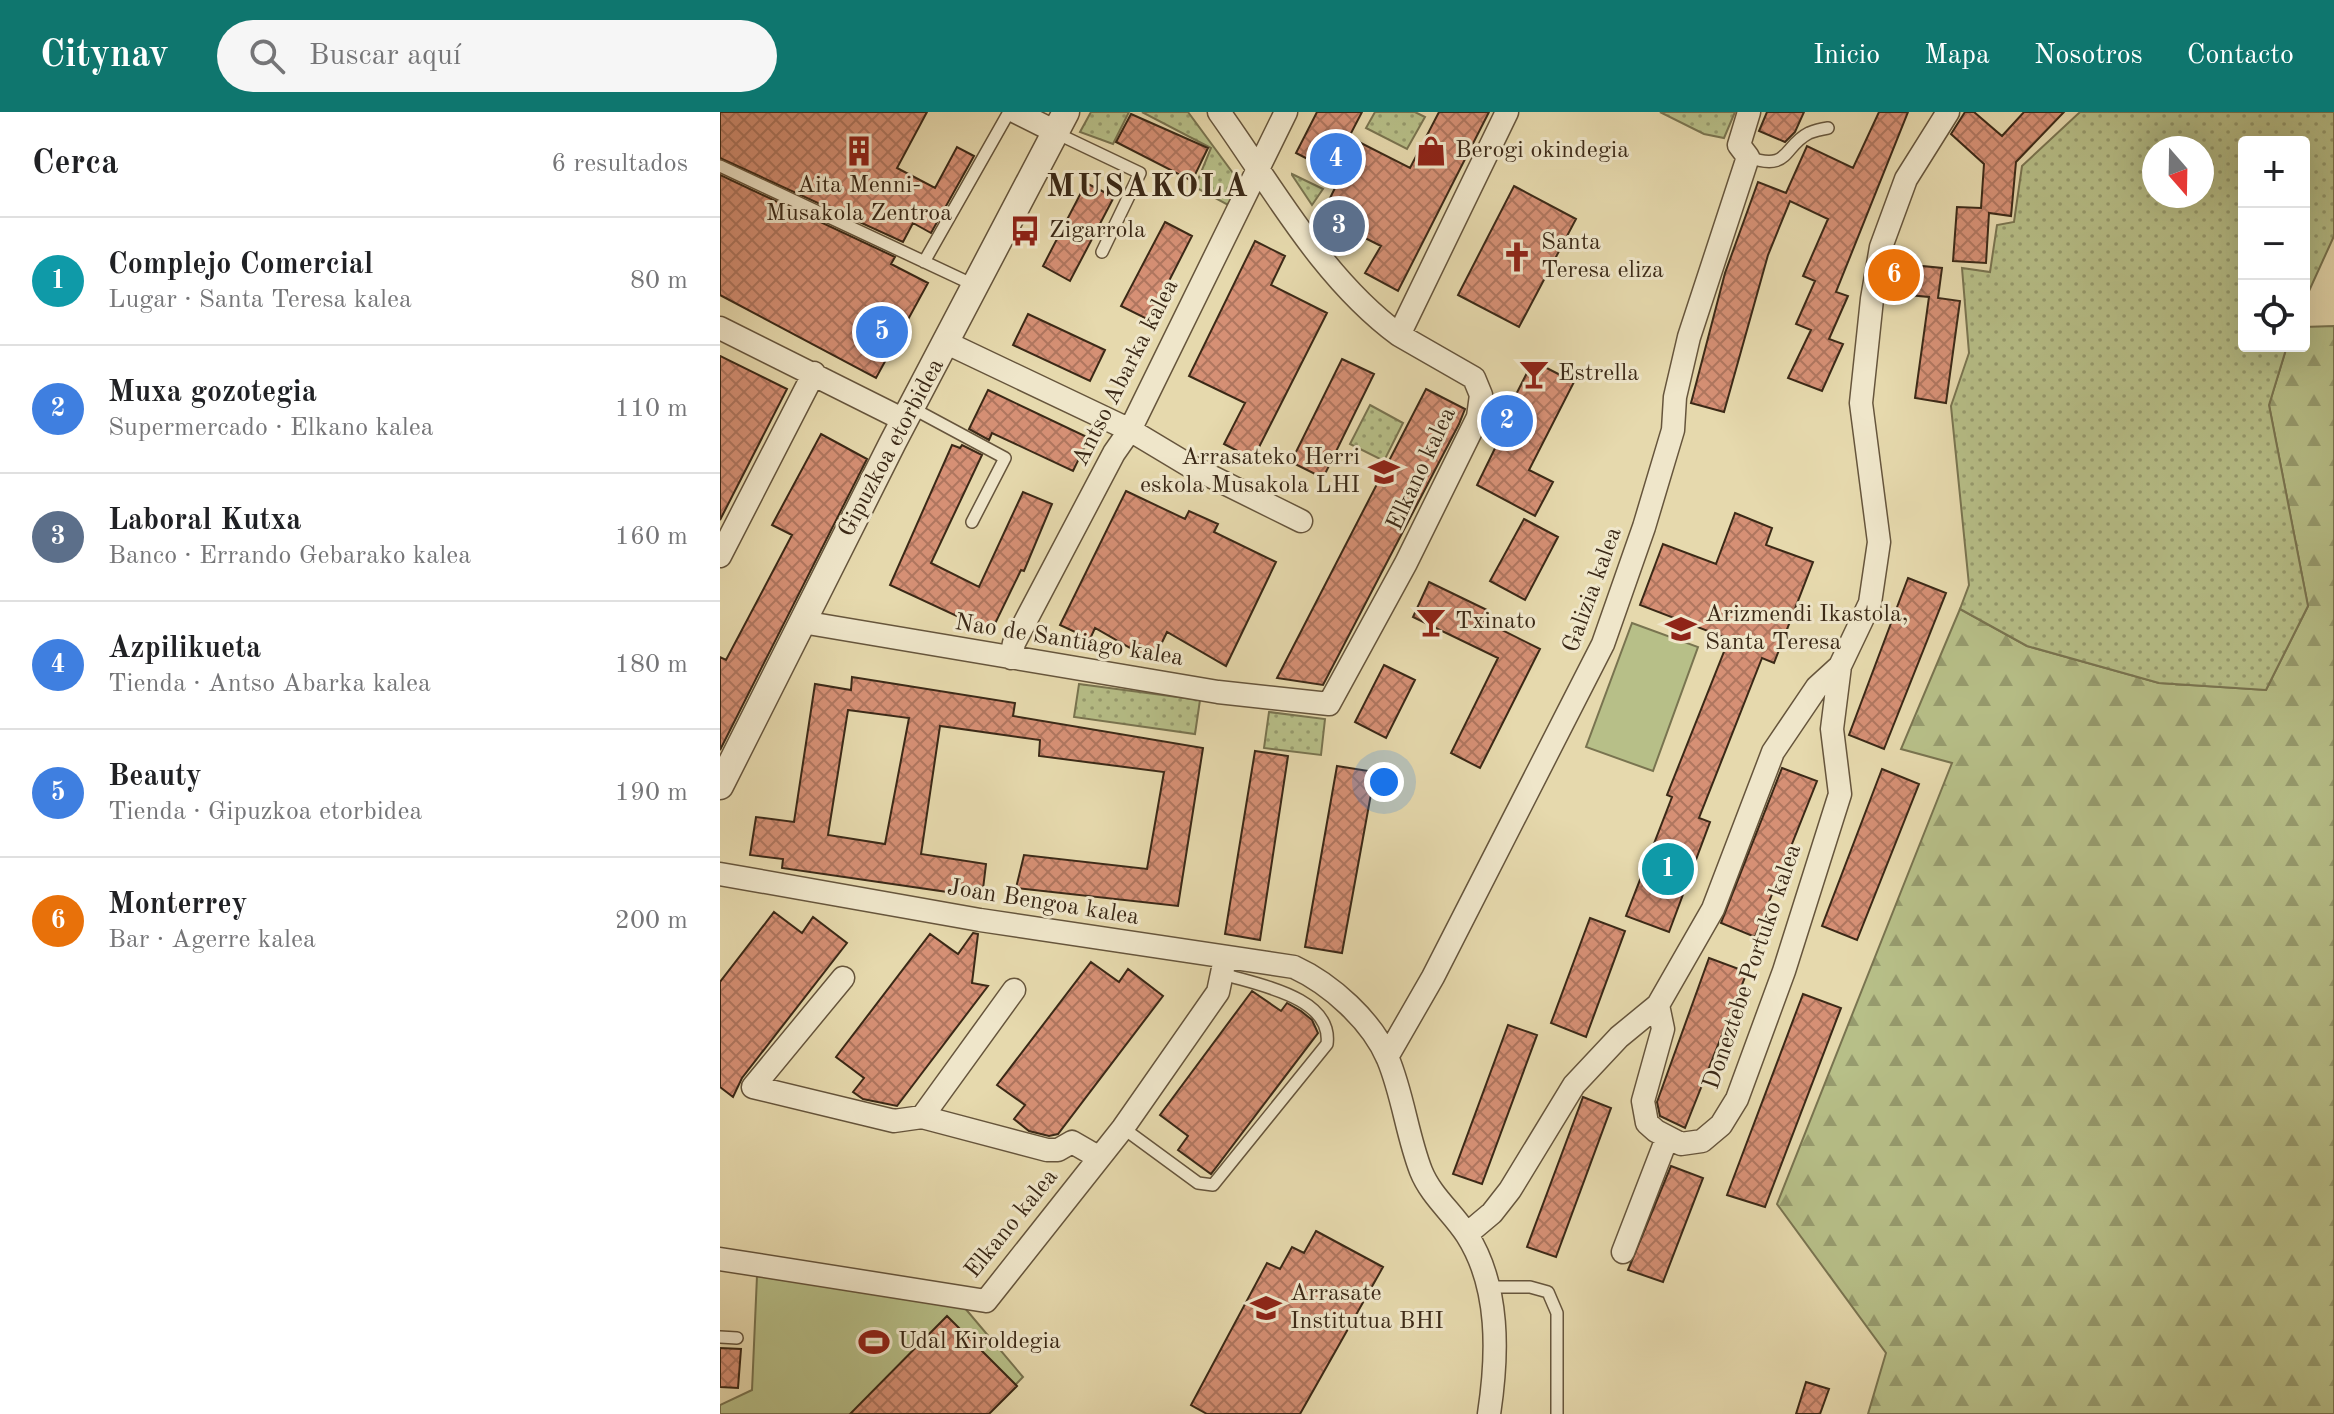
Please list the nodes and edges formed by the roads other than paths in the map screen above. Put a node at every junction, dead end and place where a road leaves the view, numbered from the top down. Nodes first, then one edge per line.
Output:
1 (1009, 112) edge
2 (1016, 112) edge
3 (1219, 112) edge
4 (1286, 112) edge
5 (1507, 112) edge
6 (1749, 112) edge
7 (1948, 112) edge
8 (1061, 122) edge
9 (1828, 128) dead end
10 (1748, 157) junction
11 (720, 166) edge
12 (1259, 168) junction
13 (1102, 252) dead end
14 (924, 262) junction
15 (976, 286) junction
16 (720, 328) edge
17 (1399, 335) junction
18 (947, 343) junction
19 (814, 373) junction
20 (908, 414) junction
21 (1130, 430) junction
22 (1301, 521) dead end
23 (972, 522) dead end
24 (720, 556) edge
25 (802, 622) junction
26 (1011, 658) junction
27 (1840, 666) junction
28 (1329, 704) joint
29 (720, 786) edge
30 (720, 874) edge
31 (1224, 966) junction
32 (843, 978) dead end
33 (1014, 990) dead end
34 (1658, 1005) junction
35 (1387, 1057) junction
36 (922, 1117) junction
37 (1123, 1128) junction
38 (1667, 1138) junction
39 (1098, 1157) junction
40 (1467, 1234) junction
41 (1623, 1252) dead end
42 (720, 1259) edge
43 (1489, 1287) junction
44 (720, 1337) edge
45 (737, 1338) dead end
46 (1489, 1414) edge
47 (1557, 1414) edge

1 - 14 lane
2 - 8 street
3 - 12 street
4 - 12 street, Antso Abarka kalea
5 - 17 street
6 - 10 street, Galizia kalea
7 - 27 street
8 - 13 lane
8 - 15 street, Gipuzkoa etorbidea
9 - 10 lane
10 - 35 street, Galizia kalea
11 - 14 lane
12 - 17 street
12 - 21 street, Antso Abarka kalea
14 - 15 lane
15 - 18 street, Gipuzkoa etorbidea
16 - 19 street
17 - 28 street, Elkano kalea
18 - 20 street, Gipuzkoa etorbidea
18 - 21 street
19 - 20 street
19 - 24 street
20 - 23 lane
20 - 25 street, Gipuzkoa etorbidea
21 - 22 street
21 - 26 street, Antso Abarka kalea
25 - 26 street, Nao de Santiago kalea
25 - 29 street, Gipuzkoa etorbidea
26 - 28 street, Nao de Santiago kalea
27 - 34 street
27 - 38 street, Doneztebe Portuko kalea
30 - 31 street, Joan Bengoa kalea
31 - 35 street, Joan Bengoa kalea
31 - 37 street, Elkano kalea
31 - 37 lane
32 - 36 street
33 - 36 street
34 - 38 street
34 - 40 street
35 - 40 street, Joan Bengoa kalea
36 - 39 street
37 - 39 street, Elkano kalea
38 - 41 street
39 - 42 street, Elkano kalea
40 - 43 street, Joan Bengoa kalea
43 - 46 street, Joan Bengoa kalea
43 - 47 lane
44 - 45 lane

